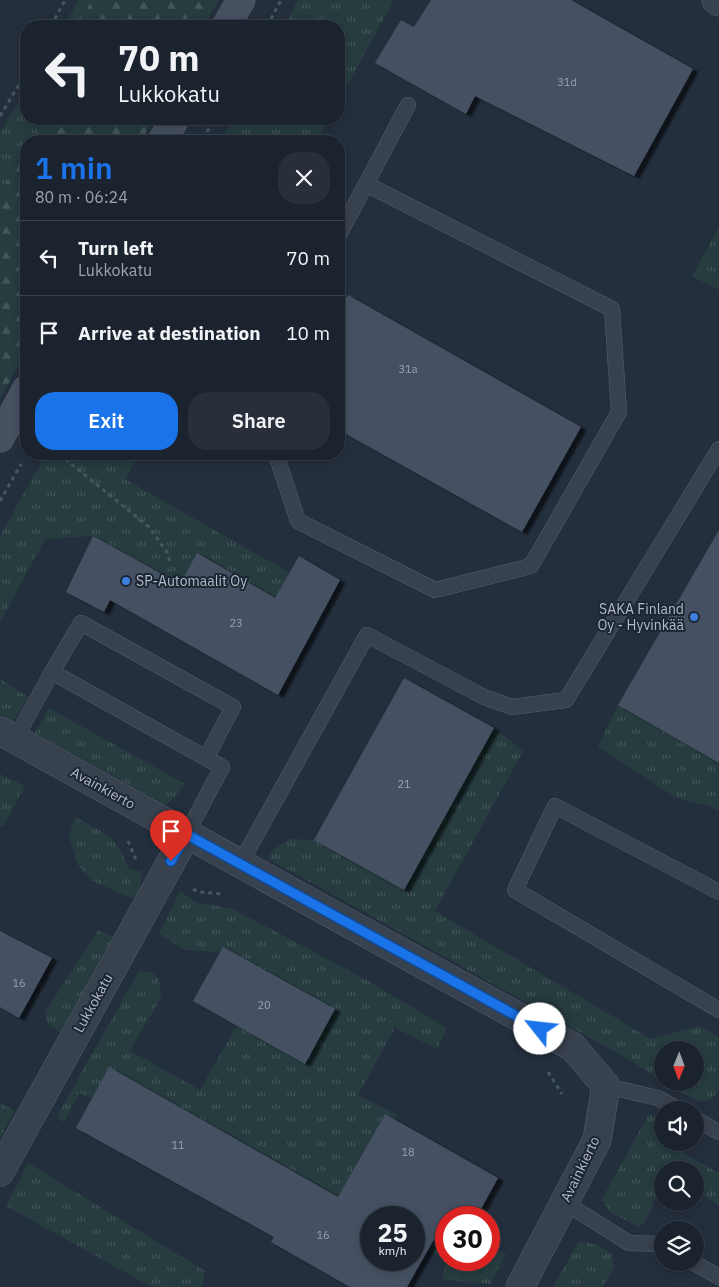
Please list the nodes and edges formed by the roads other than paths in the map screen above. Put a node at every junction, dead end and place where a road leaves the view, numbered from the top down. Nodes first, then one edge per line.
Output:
1 (241, 0) edge
2 (229, 20) edge
3 (408, 105) dead end
4 (366, 184) junction
5 (345, 224) edge
6 (20, 401) edge
7 (0, 438) edge
8 (719, 449) edge
9 (278, 460) edge
10 (52, 672) junction
11 (8, 735) edge
12 (206, 758) junction
13 (186, 834) junction
14 (240, 864) junction
15 (719, 892) edge
16 (719, 1010) edge
17 (606, 1086) junction
18 (663, 1101) edge
19 (704, 1124) edge
20 (719, 1132) edge
21 (0, 1172) edge
22 (564, 1202) junction
23 (654, 1244) edge
24 (704, 1269) edge
25 (719, 1277) edge
26 (520, 1287) edge

1 - 2 street
3 - 4 lane
4 - 5 lane
4 - 9 lane
6 - 7 street
8 - 14 lane
10 - 11 lane
10 - 12 lane
10 - 12 lane
11 - 13 street, Avainkierto
12 - 13 lane
13 - 14 street, Avainkierto
13 - 21 street, Lukkokatu
14 - 17 street, Avainkierto
15 - 16 lane
17 - 18 lane
17 - 22 street, Avainkierto
19 - 20 lane
22 - 23 lane
22 - 26 street, Avainkierto
24 - 25 lane

